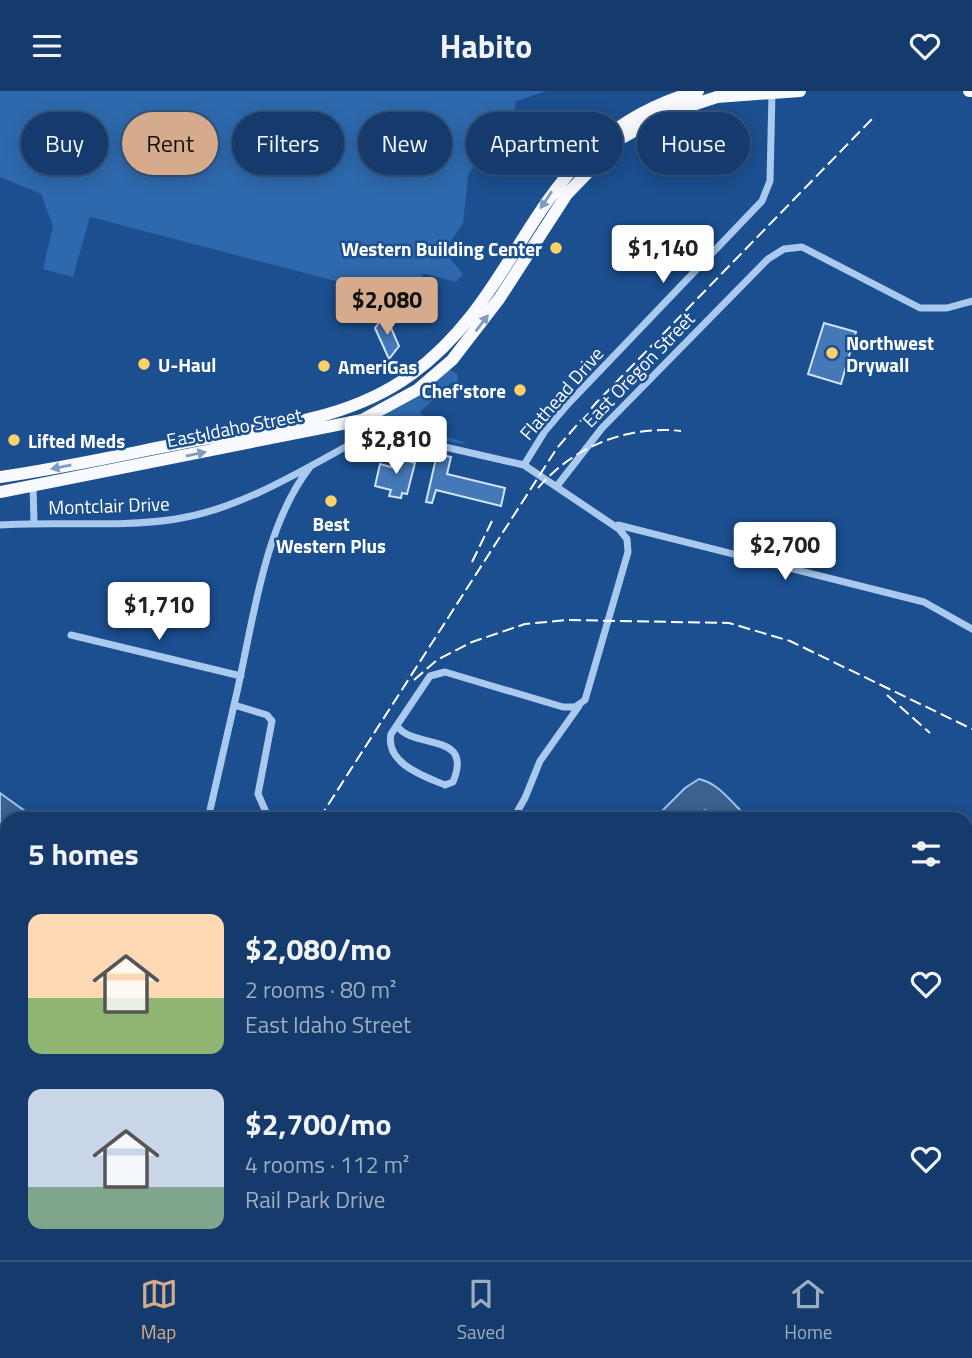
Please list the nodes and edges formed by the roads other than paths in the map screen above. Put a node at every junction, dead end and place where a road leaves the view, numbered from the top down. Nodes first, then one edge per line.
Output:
1 (698, 91) edge
2 (800, 91) edge
3 (772, 92) edge
4 (972, 301) edge
5 (362, 420) junction
6 (375, 431) junction
7 (168, 446) junction
8 (316, 462) junction
9 (524, 465) junction
10 (0, 477) edge
11 (75, 478) junction
12 (33, 480) junction
13 (0, 483) edge
14 (558, 486) junction
15 (0, 492) edge
16 (608, 521) junction
17 (34, 523) junction
18 (0, 525) edge
19 (972, 629) edge
20 (71, 635) dead end
21 (241, 676) junction
22 (584, 700) junction
23 (234, 705) junction
24 (397, 726) junction
25 (210, 812) edge
26 (267, 812) edge
27 (516, 812) edge

1 -> 7 highway, East Idaho Street
2 - 3 highway, East Idaho Street
5 -> 3 highway, East Idaho Street
3 - 9 street, Flathead Drive
4 - 14 street, East Oregon Street
5 - 6 street
11 -> 5 highway, East Idaho Street
6 - 8 street, Montclair Drive
6 - 9 street
7 - 11 highway
7 -> 12 highway, East Idaho Street
8 - 17 street, Montclair Drive
8 - 21 street
9 - 14 street, Flathead Drive
10 - 12 highway, East Idaho Street
11 - 12 highway, East Idaho Street
12 - 13 highway
12 - 15 highway, East Idaho Street
12 - 17 street, Montclair Drive
14 - 16 street, Flathead Drive
16 - 19 street
16 - 22 street, Flathead Drive
17 - 18 street, Montclair Drive
20 - 21 street
21 - 23 street
22 - 24 street
22 - 27 street, Flathead Drive
23 - 25 street
23 - 26 street
24 - 24 street

